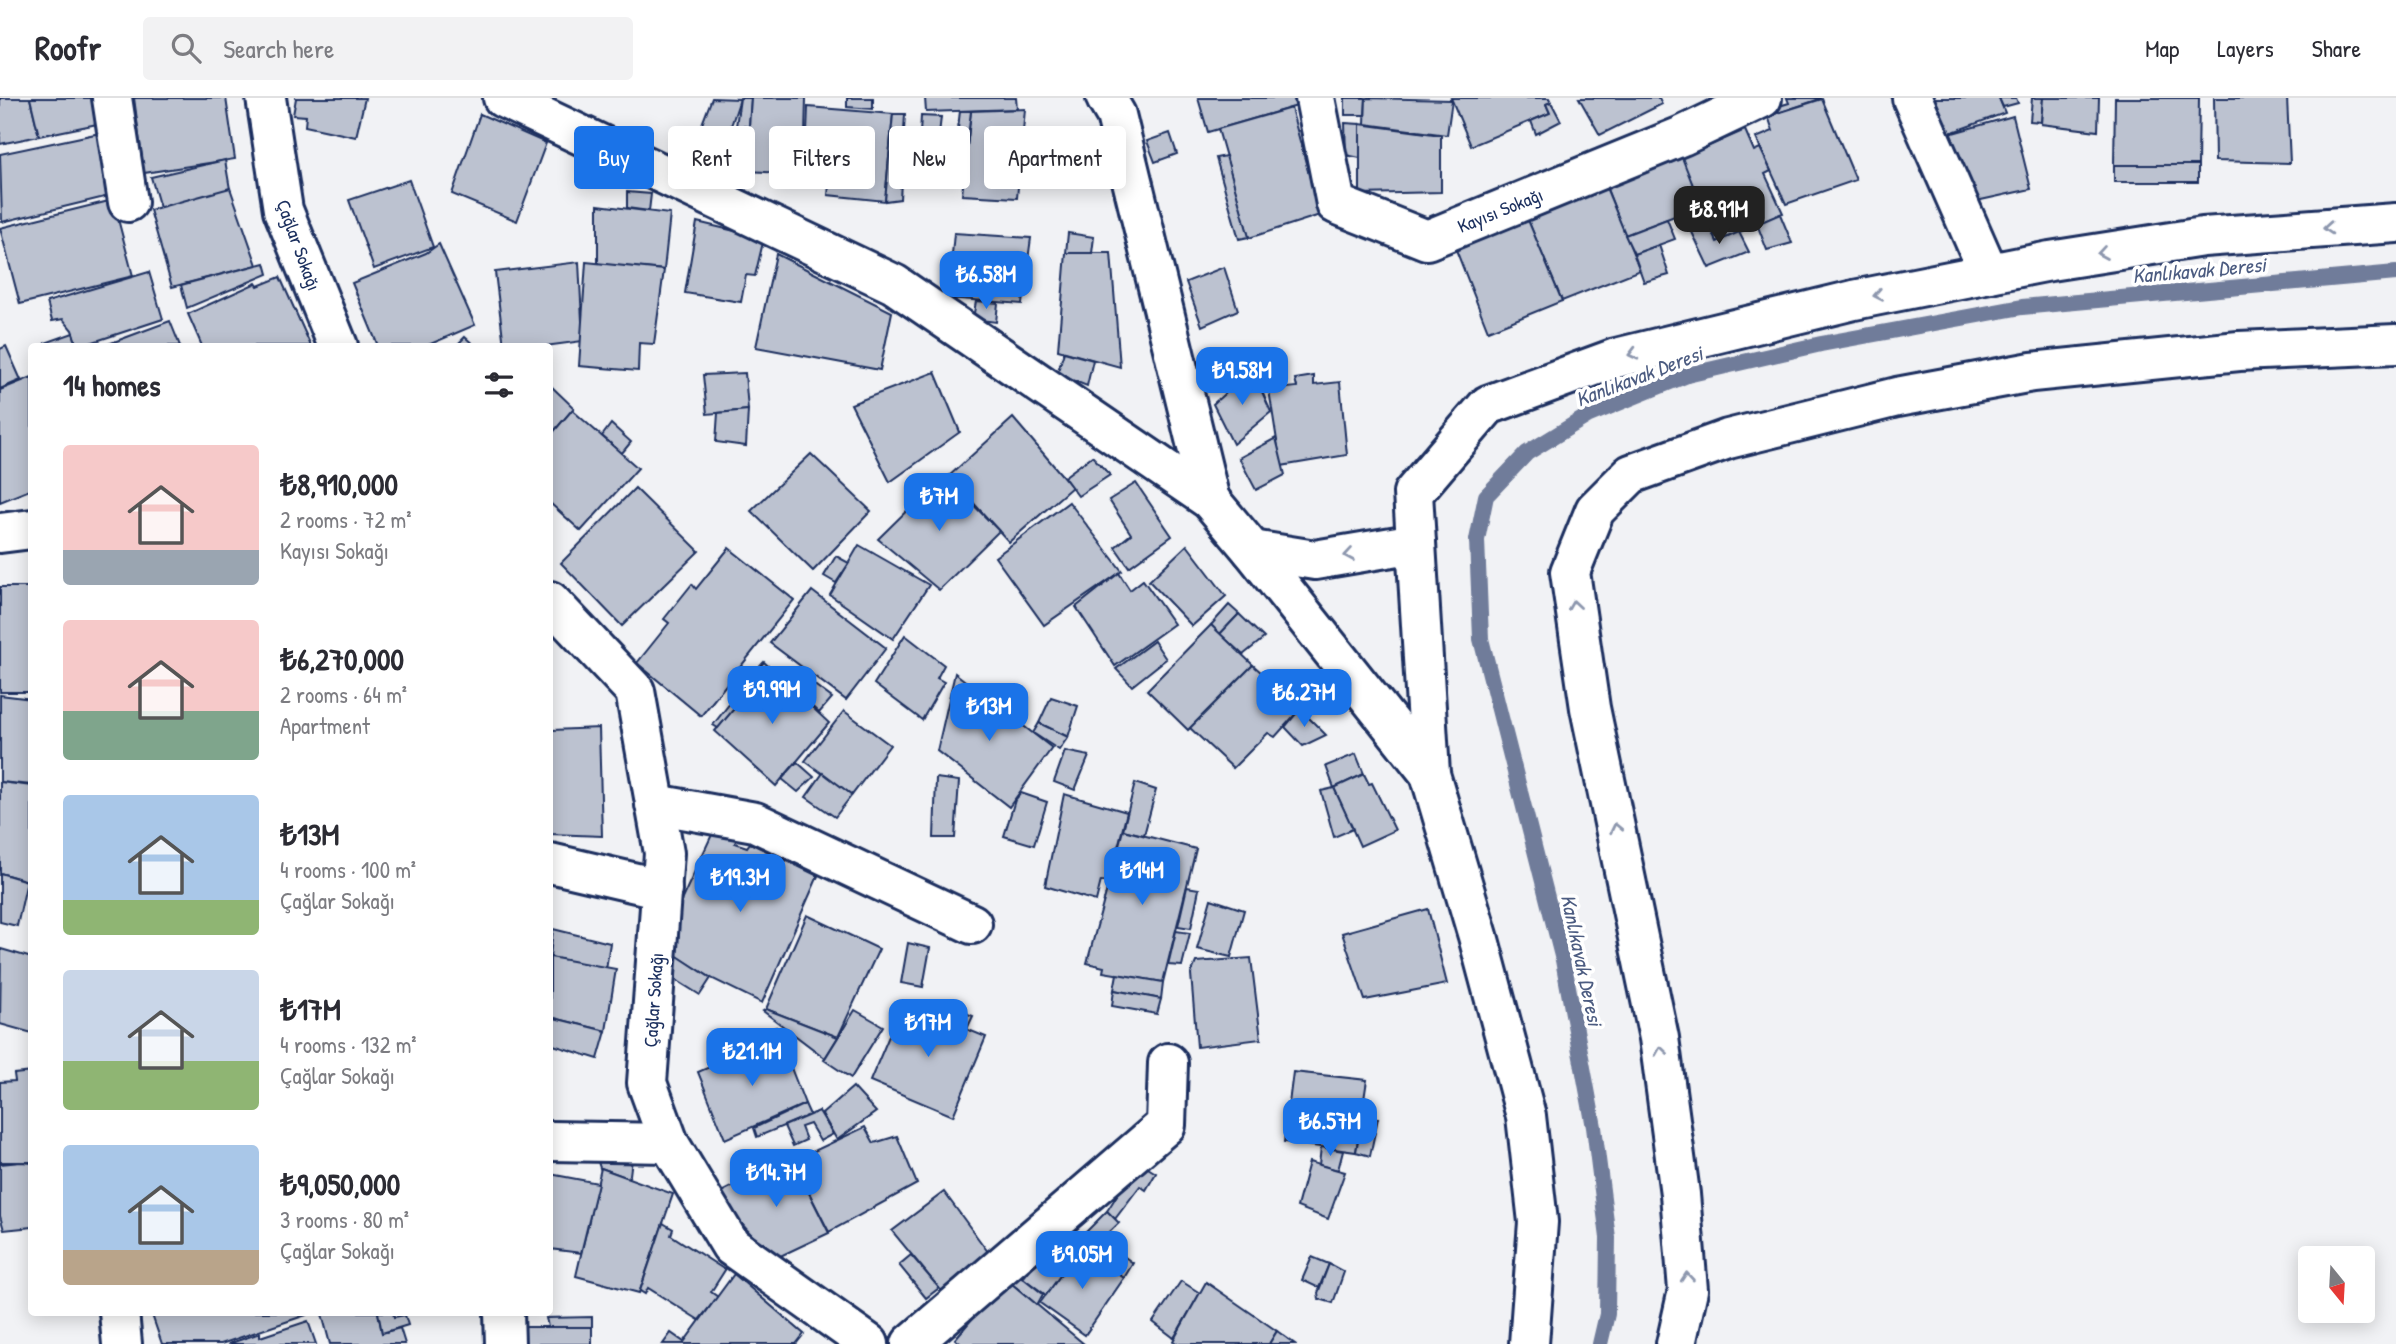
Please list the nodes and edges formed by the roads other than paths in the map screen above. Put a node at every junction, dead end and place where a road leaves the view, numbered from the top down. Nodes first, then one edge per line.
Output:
1 (112, 98) edge
2 (265, 98) edge
3 (503, 98) edge
4 (1107, 98) edge
5 (1315, 98) edge
6 (1762, 98) edge
7 (1912, 98) edge
8 (128, 202) dead end
9 (2396, 223) edge
10 (1989, 272) junction
11 (337, 343) edge
12 (2396, 344) edge
13 (1210, 500) junction
14 (28, 530) edge
15 (0, 533) edge
16 (1416, 543) junction
17 (1252, 550) junction
18 (553, 604) edge
19 (1430, 774) junction
20 (655, 804) junction
21 (553, 864) edge
22 (662, 890) junction
23 (972, 924) dead end
24 (1168, 1063) dead end
25 (553, 1141) edge
26 (669, 1143) junction
27 (118, 1316) edge
28 (504, 1316) edge
29 (122, 1344) edge
30 (505, 1344) edge
31 (869, 1344) edge
32 (911, 1344) edge
33 (1529, 1344) edge
34 (1676, 1344) edge

1 - 8 street
2 - 11 street, Çağlar Sokağı
3 - 13 street
4 - 13 street
5 - 6 street, Kayısı Sokağı
7 - 10 street
9 -> 10 street
10 -> 16 street
34 -> 12 street
13 - 17 street
14 - 15 street
16 -> 17 street
16 - 19 street
17 - 19 street
18 - 20 street, Çağlar Sokağı
19 - 33 street
20 - 22 street, Çağlar Sokağı
20 - 23 street
21 - 22 street
22 - 26 street, Çağlar Sokağı
24 - 32 street
25 - 26 street
26 - 31 street, Çağlar Sokağı
27 - 29 street
28 - 30 street

